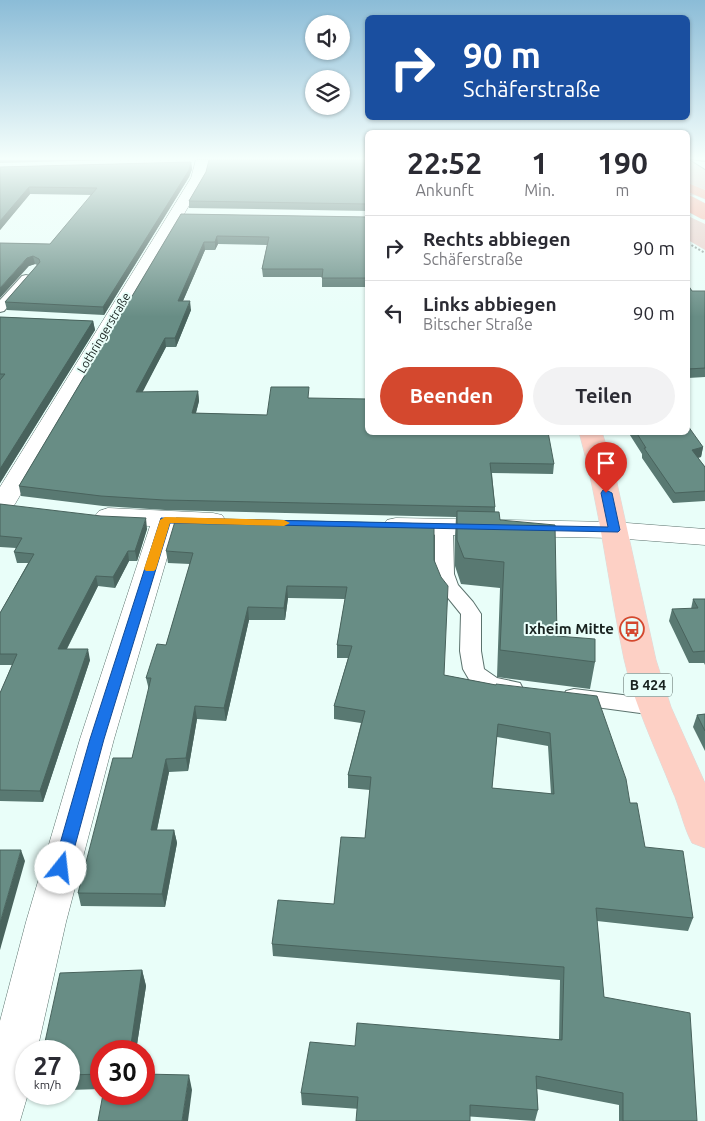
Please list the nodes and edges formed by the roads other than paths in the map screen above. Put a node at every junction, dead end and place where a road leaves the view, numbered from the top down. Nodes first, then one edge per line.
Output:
1 (185, 212) edge
2 (34, 269) edge
3 (3, 315) edge
4 (90, 322) edge
5 (110, 323) junction
6 (591, 435) edge
7 (1, 504) edge
8 (29, 508) edge
9 (85, 514) edge
10 (165, 520) junction
11 (235, 522) edge
12 (374, 525) edge
13 (444, 527) junction
14 (614, 530) junction
15 (705, 537) edge
16 (529, 691) edge
17 (558, 694) edge
18 (655, 707) junction
19 (705, 832) edge
20 (0, 1112) edge

1 - 5 street, Lothringerstraße
2 - 3 lane
4 - 5 street
5 - 7 street, Lothringerstraße
6 - 14 main road, B 424
7 - 8 street
9 - 10 street
10 - 11 street
10 - 20 street
12 - 13 street
13 - 14 street
13 - 16 lane
14 - 15 street
14 - 18 main road, B 424
17 - 18 lane
18 - 19 main road, B 424

